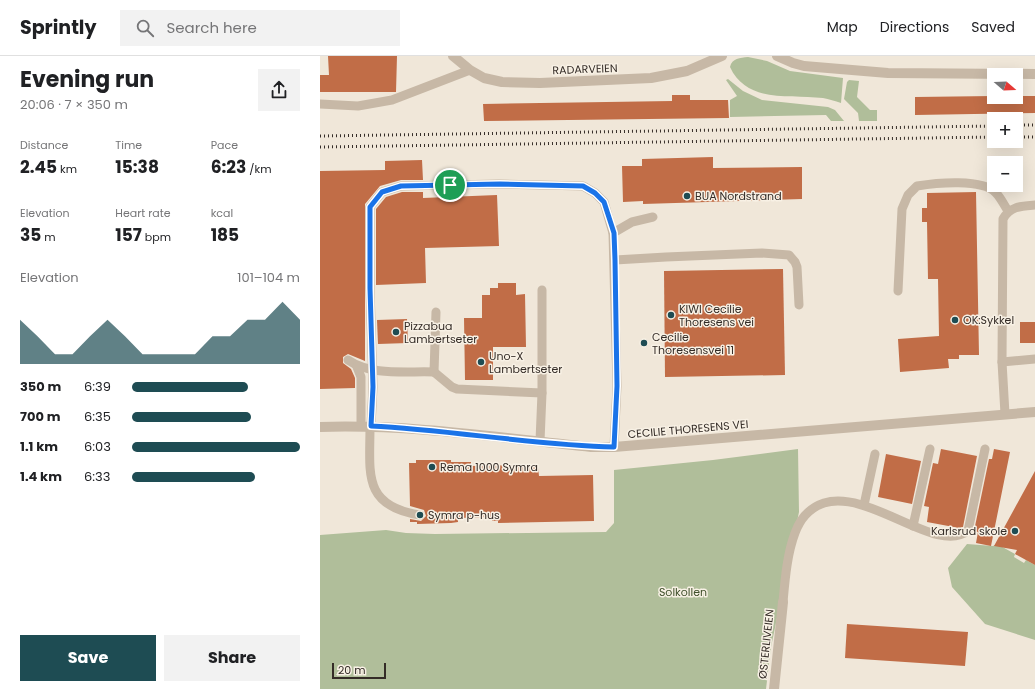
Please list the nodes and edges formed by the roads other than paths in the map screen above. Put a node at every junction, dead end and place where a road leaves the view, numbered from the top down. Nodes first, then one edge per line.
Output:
1 (453, 56) edge
2 (722, 56) edge
3 (778, 56) edge
4 (470, 70) junction
5 (1035, 74) edge
6 (320, 104) edge
7 (1035, 205) edge
8 (1008, 211) junction
9 (653, 217) dead end
10 (614, 233) junction
11 (615, 260) junction
12 (542, 290) dead end
13 (898, 291) dead end
14 (799, 305) dead end
15 (436, 312) dead end
16 (1035, 359) edge
17 (348, 360) dead end
18 (1002, 362) junction
19 (357, 367) junction
20 (373, 370) junction
21 (434, 372) junction
22 (542, 393) junction
23 (1035, 412) edge
24 (1005, 414) junction
25 (367, 426) junction
26 (320, 427) edge
27 (540, 441) junction
28 (614, 447) junction
29 (930, 448) dead end
30 (986, 449) dead end
31 (875, 454) dead end
32 (864, 506) junction
33 (420, 515) dead end
34 (913, 526) junction
35 (783, 602) joint
36 (774, 689) edge

1 - 4 street, RADARVEIEN
2 - 4 street, RADARVEIEN
3 - 5 street
4 - 6 lane
7 - 8 lane
8 - 13 lane
8 - 18 lane
9 - 10 lane
10 - 11 lane
10 - 20 lane
11 - 14 lane
11 - 28 lane
12 - 22 lane
15 - 21 lane
16 - 18 lane
17 - 19 lane
18 - 24 lane
19 - 20 lane
19 - 25 lane
20 - 21 lane
20 - 25 lane
21 - 22 lane
22 - 27 lane
23 - 24 street, CECILIE THORESENS VEI
24 - 28 street, CECILIE THORESENS VEI
25 - 26 street, CECILIE THORESENS VEI
25 - 27 street, CECILIE THORESENS VEI
25 - 33 lane
27 - 28 street, CECILIE THORESENS VEI
29 - 34 lane
30 - 34 lane
31 - 32 lane
32 - 34 lane
32 - 35 lane
35 - 36 street, ØSTERLIVEIEN

